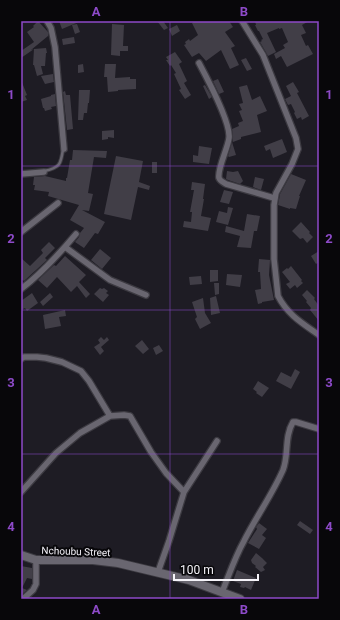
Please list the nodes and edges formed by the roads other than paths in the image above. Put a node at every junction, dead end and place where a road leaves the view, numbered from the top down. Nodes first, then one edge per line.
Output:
1 (47, 21) edge
2 (242, 21) edge
3 (200, 63) dead end
4 (64, 149) joint
5 (44, 172) joint
6 (21, 174) edge
7 (274, 198) junction
8 (58, 203) dead end
9 (21, 232) edge
10 (76, 234) dead end
11 (65, 247) junction
12 (21, 289) edge
13 (146, 294) dead end
14 (319, 335) edge
15 (21, 359) edge
16 (110, 416) junction
17 (319, 429) edge
18 (217, 440) dead end
19 (21, 492) edge
20 (184, 492) junction
21 (21, 555) edge
22 (36, 560) junction
23 (158, 572) junction
24 (222, 592) junction
25 (23, 599) edge
26 (240, 599) edge

1 - 4 street
2 - 7 street
3 - 7 street
4 - 5 lane
5 - 6 street
7 - 14 street
8 - 9 street
10 - 11 street
11 - 12 street
11 - 13 street
15 - 16 street
16 - 19 street
16 - 20 street
17 - 24 street
18 - 20 street
20 - 23 street
21 - 22 street, Nchoubu Street
22 - 23 street, Nchoubu Street
22 - 25 street
23 - 24 street, Nchoubu Street
24 - 26 street, Nchoubu Street

